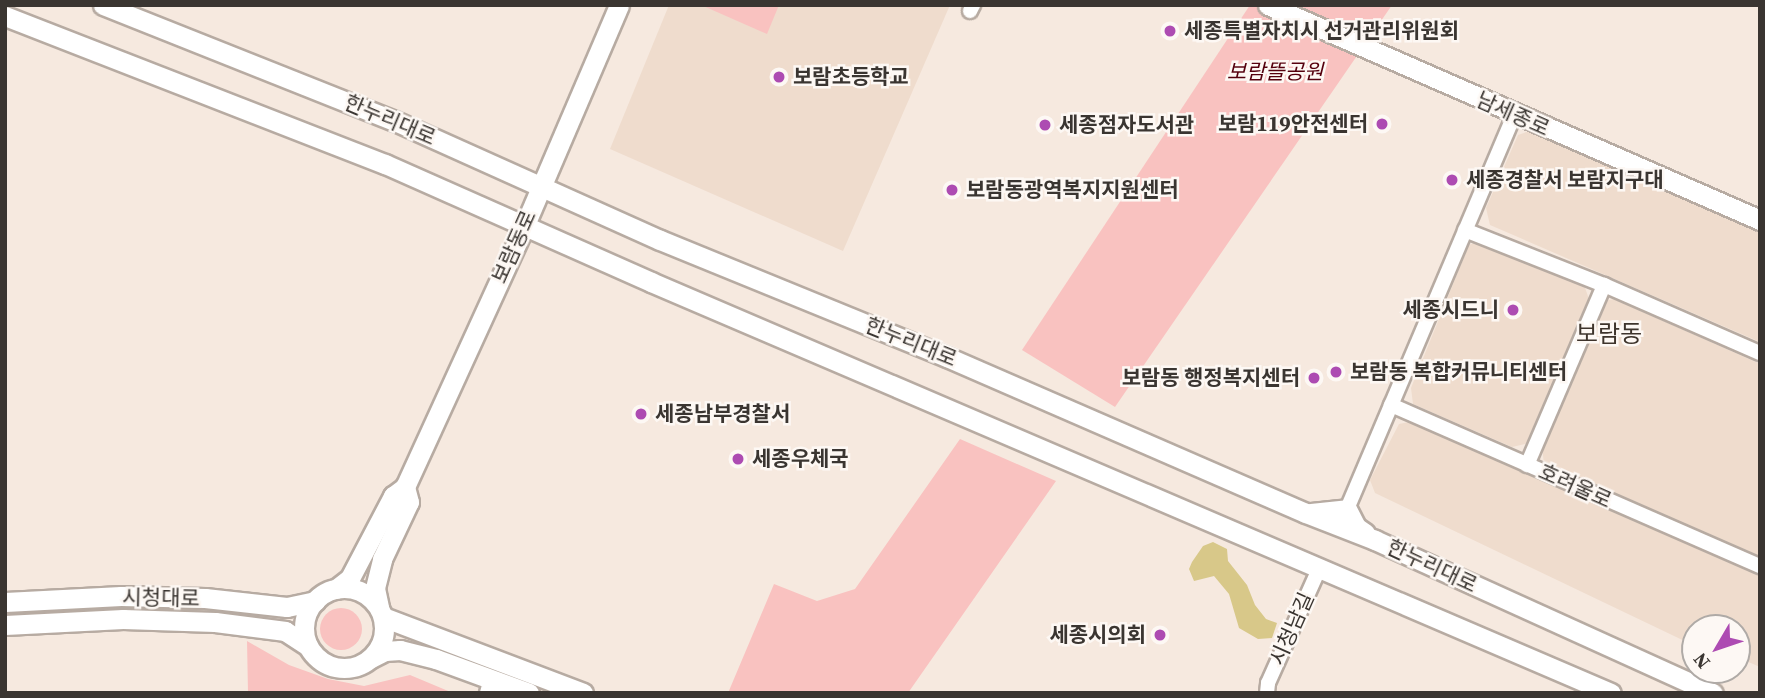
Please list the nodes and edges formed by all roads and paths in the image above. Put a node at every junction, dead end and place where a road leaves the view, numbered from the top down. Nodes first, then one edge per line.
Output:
1 (103, 5) edge
2 (619, 5) edge
3 (1268, 5) edge
4 (5, 16) edge
5 (1514, 115) junction
6 (541, 187) junction
7 (1760, 220) edge
8 (524, 227) junction
9 (1465, 230) junction
10 (1604, 285) junction
11 (1760, 353) edge
12 (1391, 405) junction
13 (1527, 465) junction
14 (405, 487) junction
15 (1347, 509) junction
16 (1306, 513) junction
17 (1375, 540) junction
18 (1760, 566) edge
19 (1320, 567) junction
20 (336, 589) junction
21 (315, 601) junction
22 (5, 602) edge
23 (381, 612) junction
24 (5, 625) edge
25 (308, 646) junction
26 (371, 658) junction
27 (529, 693) edge
28 (583, 693) edge
29 (1267, 693) edge
30 (1611, 693) edge
31 (1713, 693) edge

1 - 6 street, 한누리대로
2 - 6 street, 보람동로
3 - 5 street, 남세종로
4 - 8 street, 한누리대로
5 - 7 street, 남세종로
5 - 9 street
6 - 8 street, 보람동로
6 - 16 street, 한누리대로
8 - 14 street, 보람동로
8 - 19 street, 한누리대로
9 - 10 street
9 - 12 street
10 - 11 street
10 - 13 street
12 - 13 street, 호려울로
12 - 15 street
13 - 18 street, 호려울로
14 - 20 street
14 - 23 street
15 - 16 street
15 - 17 street
16 - 17 street, 한누리대로
17 - 31 street, 한누리대로
19 - 29 street, 시청남길
19 - 30 street, 한누리대로
20 - 21 street
20 - 23 street
21 - 22 street, 시청대로
21 - 25 street
23 - 26 street
23 - 28 street
24 - 25 street, 시청대로
25 - 26 street
26 - 27 street

